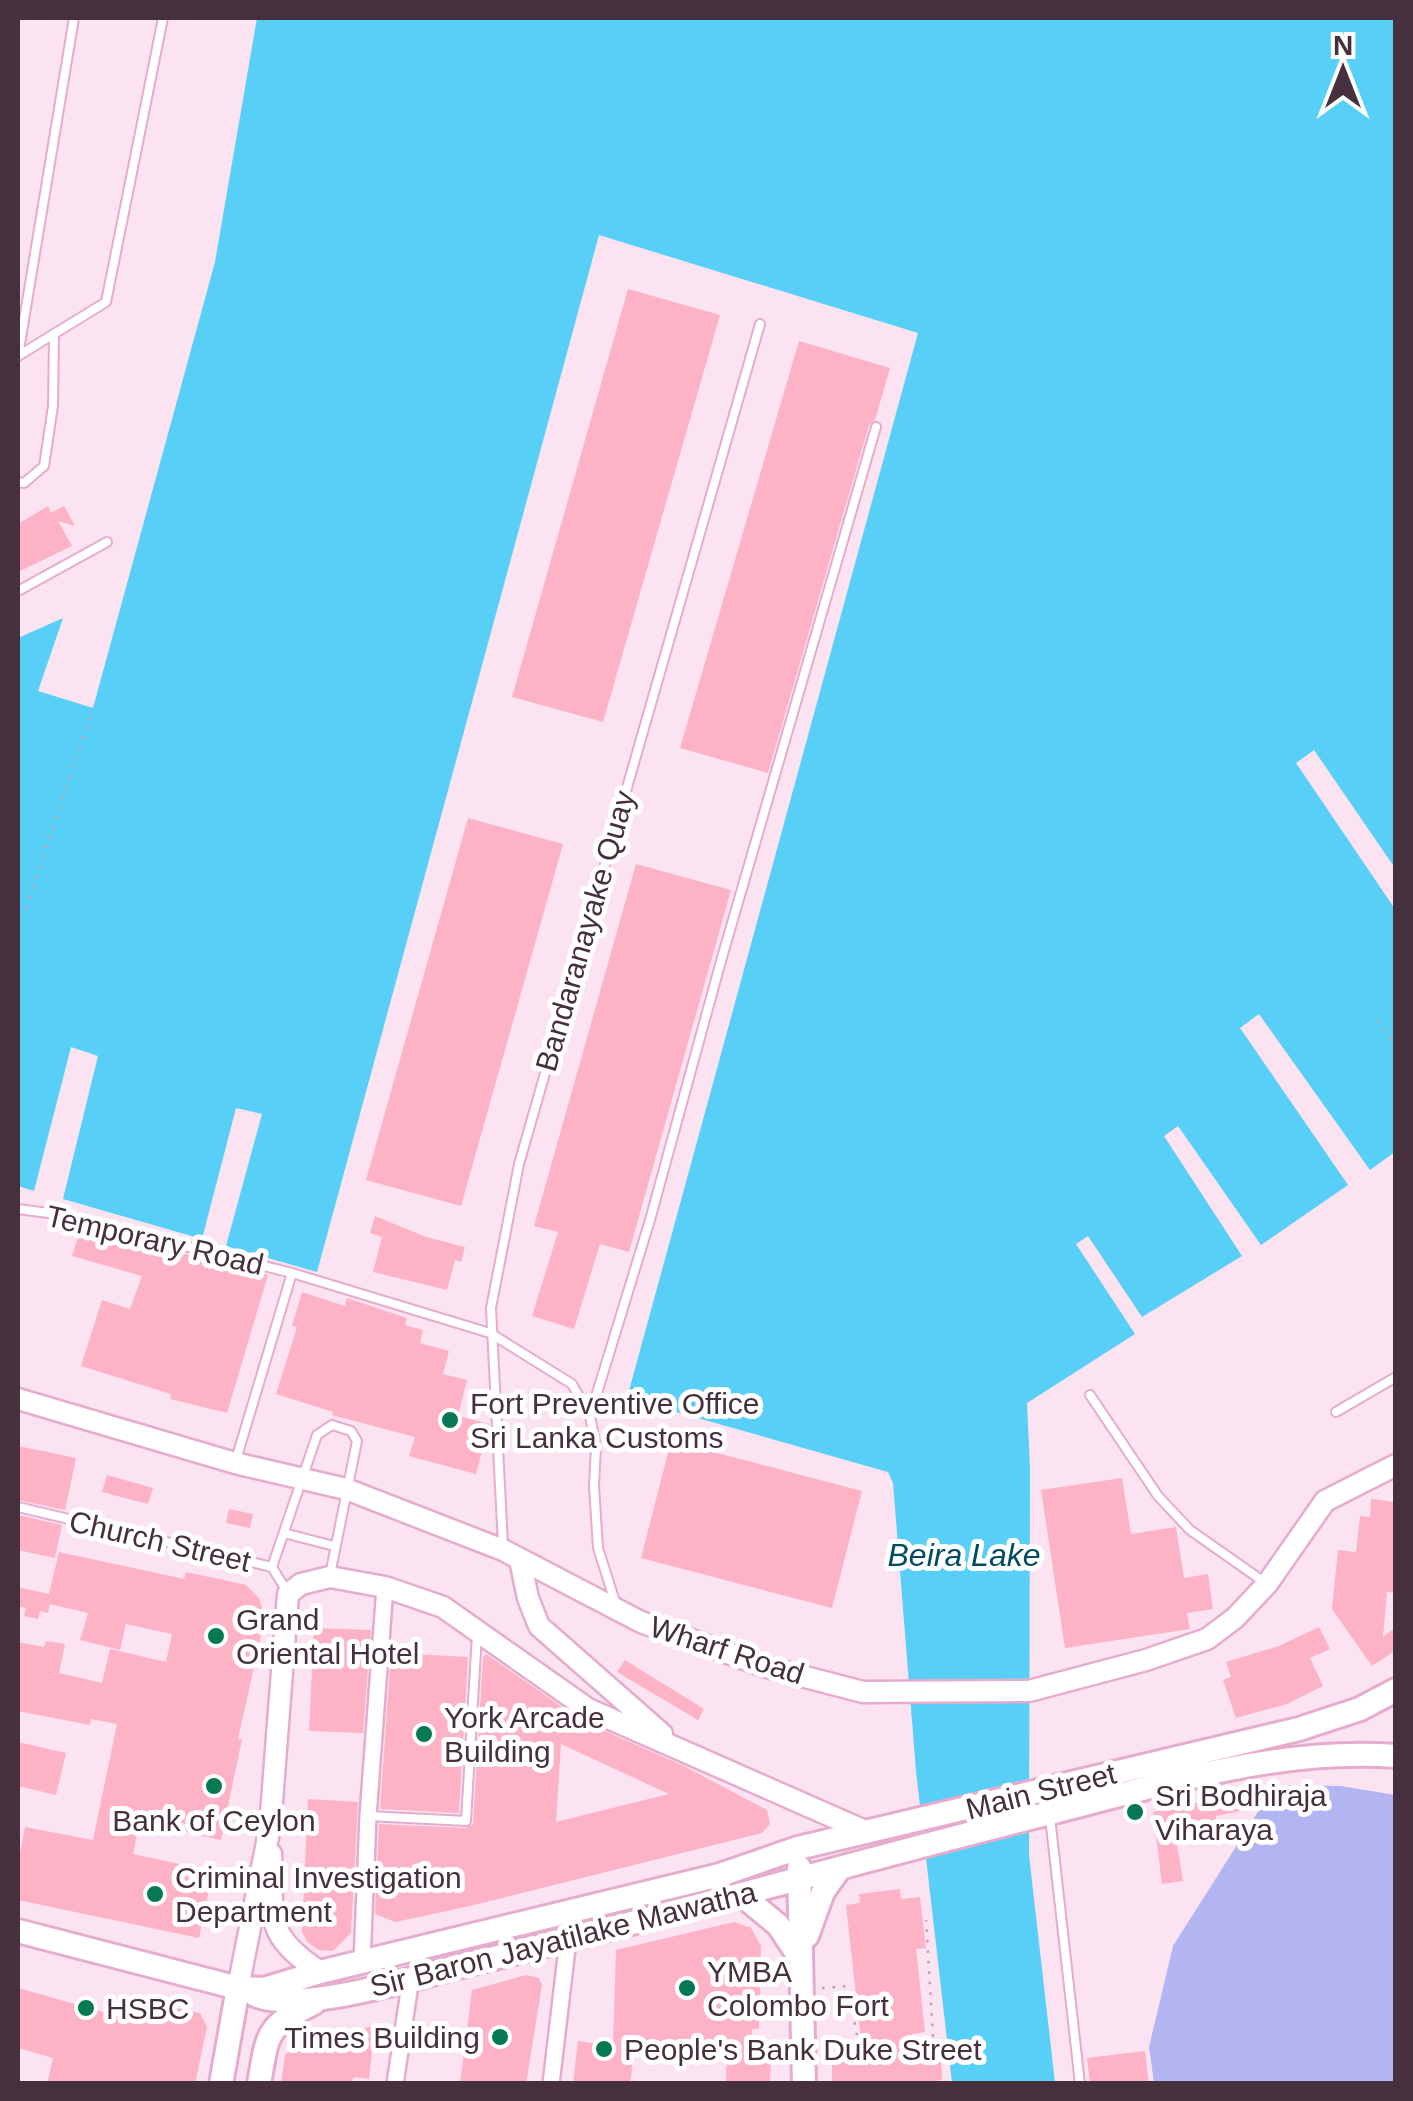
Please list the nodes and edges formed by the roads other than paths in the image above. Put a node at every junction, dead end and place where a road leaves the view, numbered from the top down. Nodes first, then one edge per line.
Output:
1 (74, 18) edge
2 (163, 18) edge
3 (760, 324) dead end
4 (54, 336) junction
5 (18, 356) edge
6 (876, 427) dead end
7 (18, 482) edge
8 (107, 542) dead end
9 (18, 591) edge
10 (18, 1209) edge
11 (292, 1273) junction
12 (490, 1333) junction
13 (1396, 1377) edge
14 (1090, 1395) dead end
15 (18, 1399) edge
16 (1336, 1412) dead end
17 (590, 1416) junction
18 (235, 1463) junction
19 (1396, 1465) edge
20 (301, 1479) junction
21 (346, 1489) junction
22 (18, 1508) edge
23 (284, 1533) junction
24 (334, 1546) junction
25 (512, 1555) junction
26 (272, 1567) junction
27 (330, 1577) junction
28 (1267, 1584) junction
29 (385, 1587) junction
30 (288, 1594) junction
31 (618, 1610) junction
32 (477, 1632) junction
33 (1396, 1690) edge
34 (678, 1748) junction
35 (1396, 1756) edge
36 (1040, 1807) junction
37 (368, 1816) junction
38 (270, 1827) junction
39 (867, 1832) junction
40 (911, 1835) junction
41 (798, 1848) junction
42 (840, 1868) junction
43 (800, 1878) junction
44 (743, 1896) junction
45 (18, 1931) edge
46 (568, 1940) junction
47 (800, 1958) junction
48 (362, 1962) junction
49 (320, 1972) junction
50 (411, 1978) junction
51 (238, 1988) junction
52 (324, 1997) junction
53 (221, 2084) edge
54 (259, 2084) edge
55 (395, 2084) edge
56 (551, 2084) edge
57 (804, 2084) edge
58 (1080, 2084) edge

1 - 5 lane
2 - 4 lane
3 - 12 lane, Bandaranayake Quay
4 - 5 lane
4 - 7 lane
6 - 17 lane
8 - 9 lane
10 - 11 lane, Temporary Road
11 - 12 lane, Temporary Road
11 - 18 lane
12 - 17 lane, Temporary Road
12 - 25 lane, Bandaranayake Quay
13 - 16 lane
14 - 28 lane
15 - 18 main road, Wharf Road
17 - 31 lane
18 - 20 main road, Wharf Road
19 - 28 main road, Wharf Road
20 - 21 main road, Wharf Road
20 - 21 lane
20 - 23 lane
21 - 24 lane
21 - 25 main road, Wharf Road
22 - 26 lane, Church Street
23 - 24 lane
23 - 26 lane
24 - 27 lane
25 - 31 main road, Wharf Road
25 - 34 main road
26 - 30 lane, Church Street
27 - 29 main road
27 - 30 main road
28 - 31 main road, Wharf Road
29 - 32 main road
29 - 37 street
30 - 38 main road
32 - 34 main road
32 - 37 lane
33 - 36 main road, Main Street
34 - 39 main road
35 - 36 main road, Main Street
36 - 40 main road, Main Street
36 - 58 lane
37 - 48 street
38 - 49 main road
38 - 51 main road
39 - 40 main road, Main Street
39 - 41 main road, Main Street
40 - 42 main road, Main Street
41 - 43 main road
41 - 48 main road, Sir Baron Jayatilake Mawatha
42 - 43 main road, Main Street
42 - 47 main road
43 - 44 main road, Sir Baron Jayatilake Mawatha
43 - 47 main road
44 - 46 main road, Sir Baron Jayatilake Mawatha
44 - 47 main road
45 - 51 main road, Sir Baron Jayatilake Mawatha
46 - 50 main road, Sir Baron Jayatilake Mawatha
46 - 56 street
47 - 57 main road
48 - 49 main road, Sir Baron Jayatilake Mawatha
49 - 51 main road, Sir Baron Jayatilake Mawatha
50 - 52 main road, Sir Baron Jayatilake Mawatha
50 - 55 street
51 - 52 main road
51 - 53 main road
52 - 54 main road

